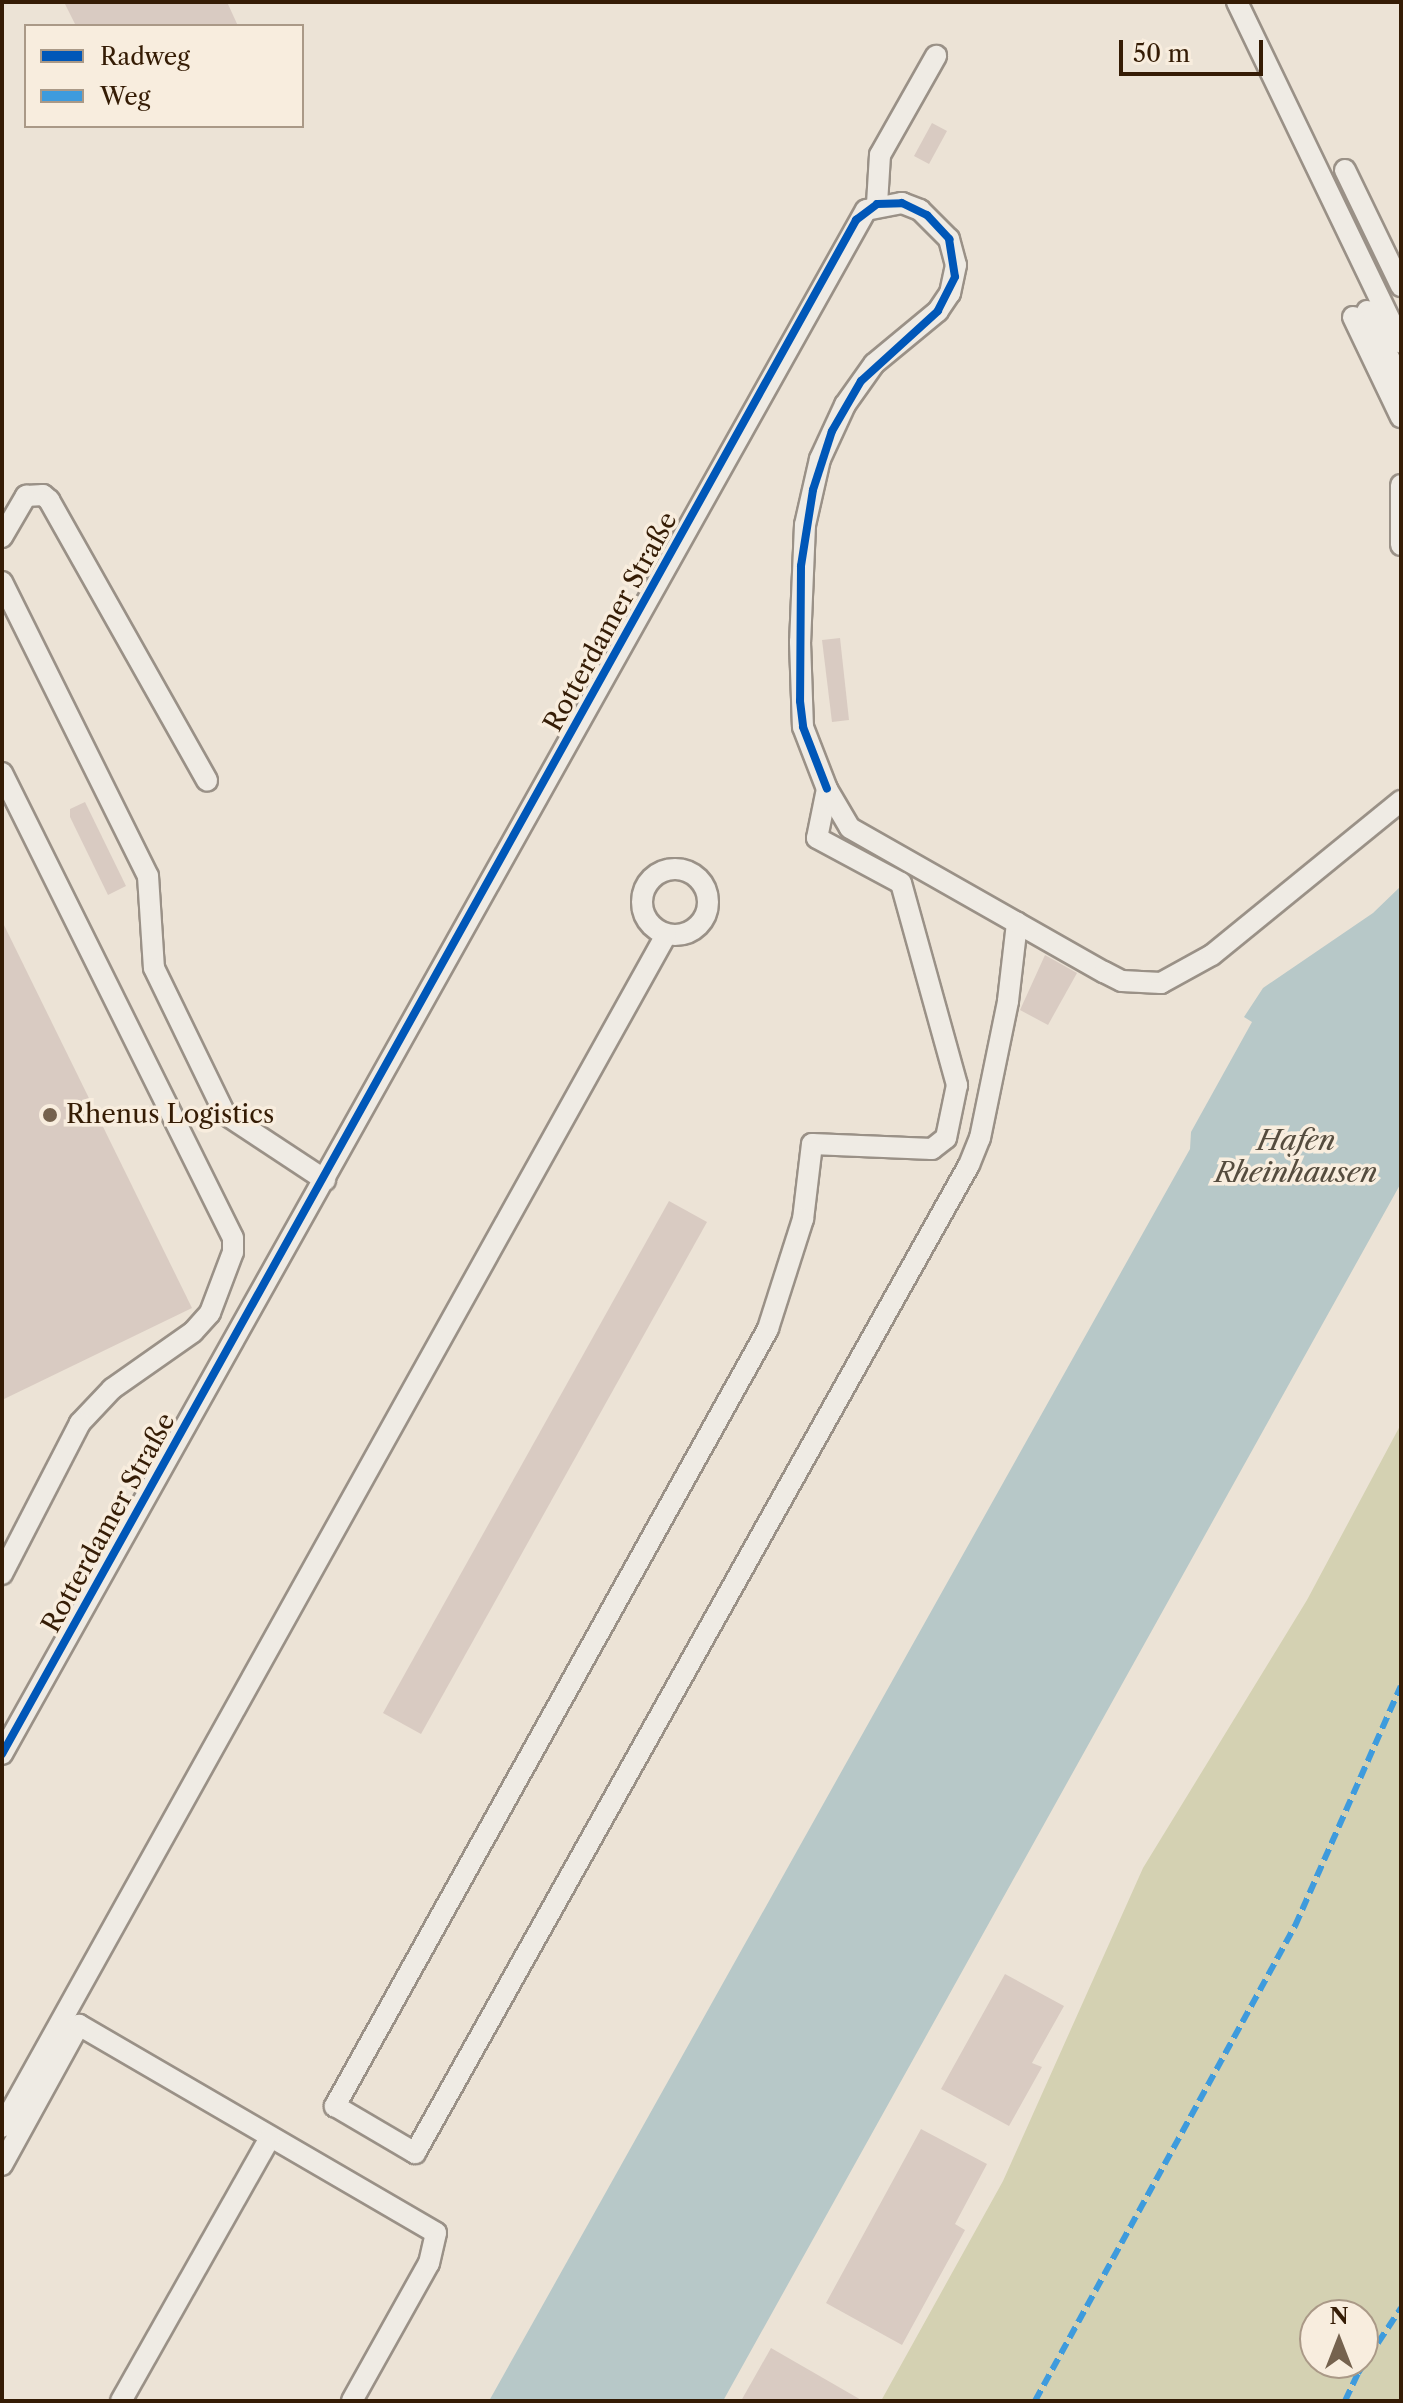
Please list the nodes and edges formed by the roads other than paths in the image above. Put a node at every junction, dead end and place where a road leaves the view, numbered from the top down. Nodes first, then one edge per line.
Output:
1 (1237, 2) edge
2 (936, 56) dead end
3 (1345, 170) dead end
4 (877, 204) junction
5 (1401, 286) edge
6 (1360, 314) dead end
7 (1401, 343) edge
8 (1399, 399) edge
9 (1401, 485) edge
10 (2, 537) edge
11 (1401, 545) edge
12 (2, 582) edge
13 (2, 773) edge
14 (207, 780) dead end
15 (827, 789) junction
16 (1401, 801) edge
17 (1017, 923) junction
18 (666, 935) dead end
19 (325, 1180) junction
20 (2, 1574) edge
21 (2, 1754) edge
22 (2, 2127) edge
23 (270, 2138) junction
24 (2, 2165) edge
25 (121, 2401) edge
26 (352, 2401) edge

1 - 7 street
2 - 4 street
3 - 5 street
4 - 15 street
4 - 19 street, Rotterdamer Straße
6 - 8 street
9 - 11 street
10 - 14 street
12 - 19 street
13 - 20 street
15 - 17 street
15 - 17 street
16 - 17 street
18 - 22 street
19 - 21 street, Rotterdamer Straße
23 - 24 street
23 - 25 street
23 - 26 street

